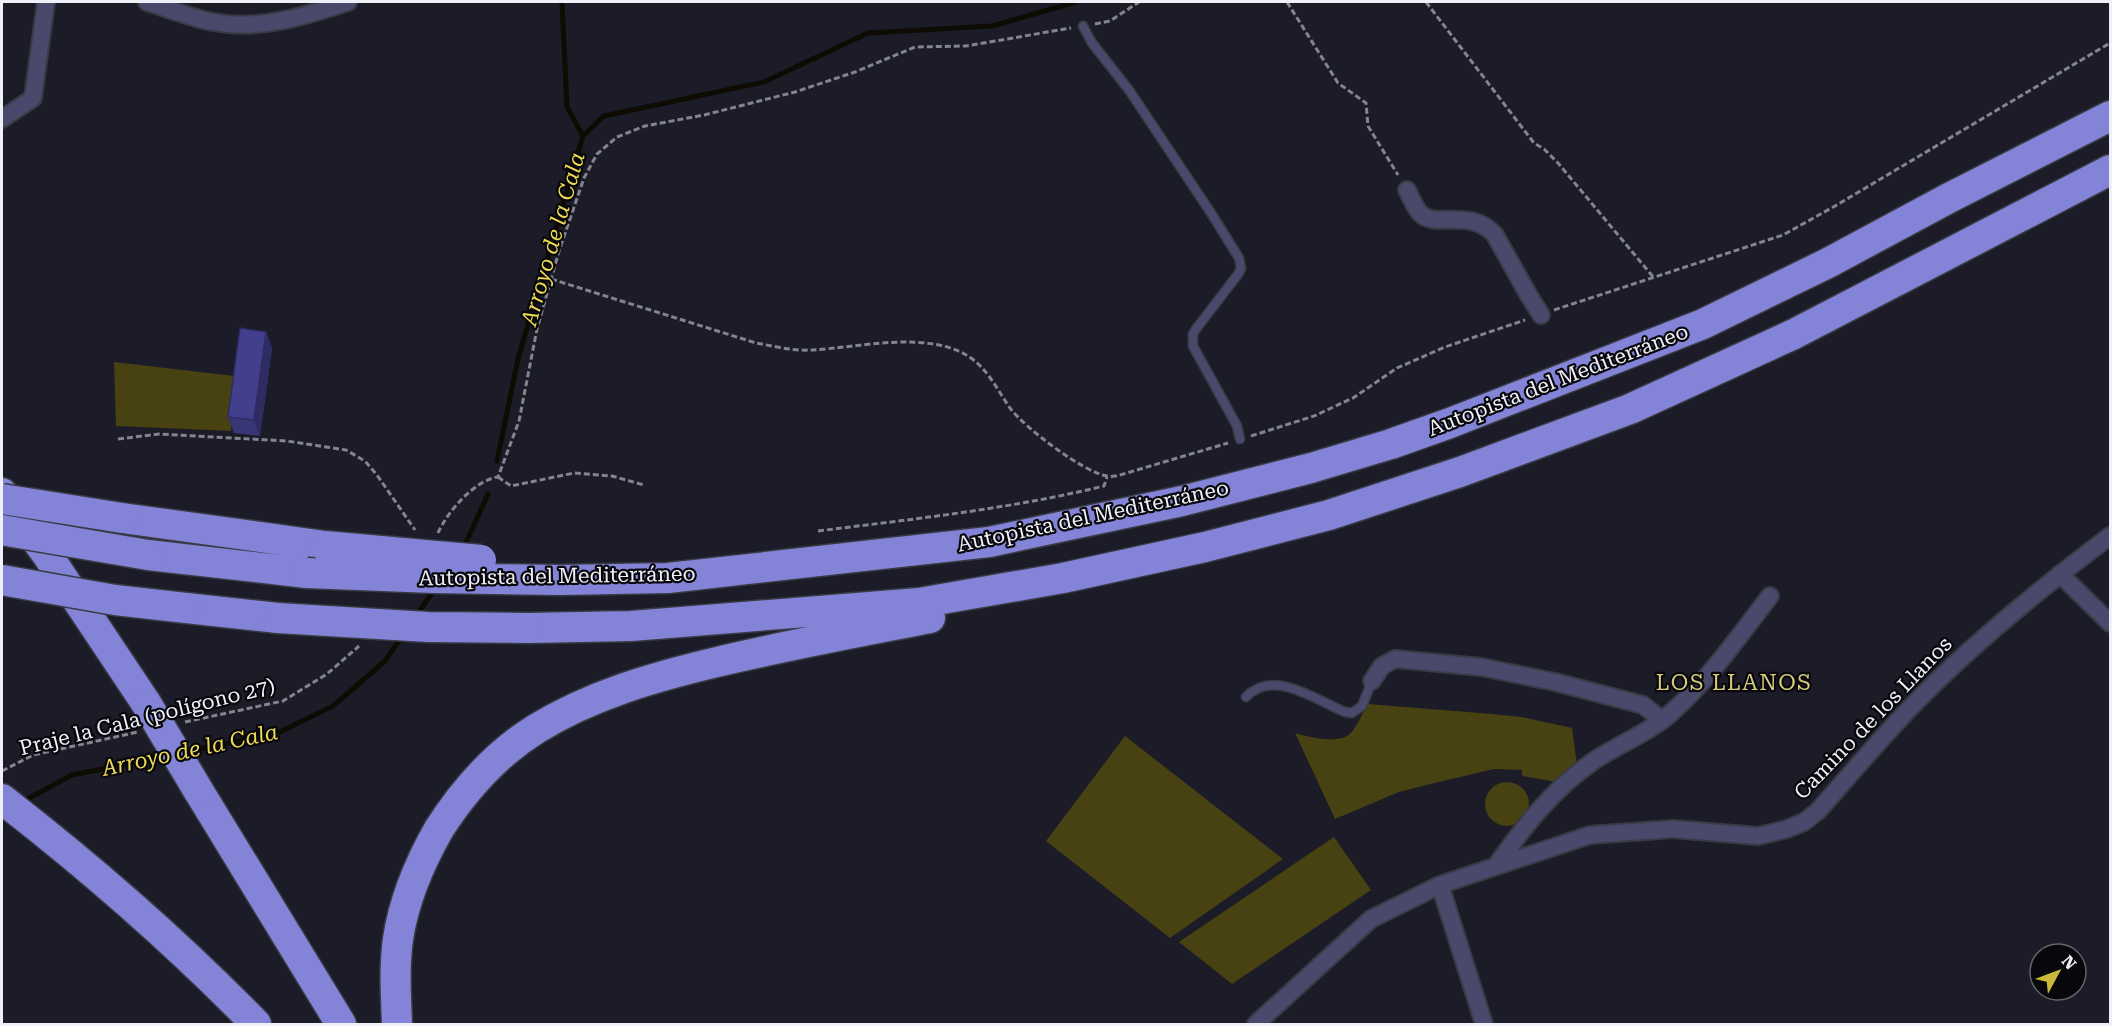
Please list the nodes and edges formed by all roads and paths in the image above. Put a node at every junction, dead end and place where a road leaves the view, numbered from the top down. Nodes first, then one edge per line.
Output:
1 (46, 2) edge
2 (147, 2) edge
3 (348, 2) edge
4 (1139, 2) edge
5 (1287, 2) edge
6 (1426, 2) edge
7 (1083, 26) junction
8 (2110, 43) edge
9 (2110, 116) edge
10 (2, 119) edge
11 (2110, 170) edge
12 (1407, 190) joint
13 (1654, 278) junction
14 (551, 279) junction
15 (1541, 315) junction
16 (118, 439) dead end
17 (1240, 439) junction
18 (498, 477) junction
19 (1107, 477) junction
20 (644, 485) dead end
21 (2, 494) edge
22 (2, 499) edge
23 (2, 530) edge
24 (818, 531) dead end
25 (418, 534) dead end
26 (437, 535) dead end
27 (2110, 536) edge
28 (1204, 547) junction
29 (566, 572) junction
30 (2060, 574) junction
31 (2, 580) edge
32 (1770, 596) dead end
33 (2110, 622) edge
34 (365, 640) dead end
35 (1372, 681) joint
36 (1246, 697) dead end
37 (146, 717) junction
38 (1662, 720) junction
39 (181, 723) dead end
40 (2, 771) edge
41 (2, 799) edge
42 (1496, 866) junction
43 (1440, 885) junction
44 (256, 1024) edge
45 (340, 1024) edge
46 (397, 1024) edge
47 (1256, 1024) edge
48 (1484, 1024) edge

1 - 10 street
2 - 3 street
4 - 7 path
5 - 12 path
6 - 13 path
7 - 14 path
7 - 17 lane
8 - 13 path
9 - 29 highway, Autopista del Mediterráneo
11 - 28 highway
12 - 15 street
13 - 15 path
14 - 18 path
14 - 19 path
15 - 17 path
16 - 25 path
17 - 19 path
18 - 20 path
18 - 26 path
19 - 24 path
21 - 37 highway
22 - 29 highway, bridge
23 - 29 highway, Autopista del Mediterráneo, bridge
27 - 30 street, Camino de los Llanos
28 - 31 highway, bridge
28 - 46 highway
30 - 33 street
30 - 42 street, Camino de los Llanos
32 - 38 street
34 - 39 path, Praje la Cala (polígono 27)
35 - 36 lane
35 - 38 street
37 - 40 path, Praje la Cala (polígono 27)
37 - 45 highway, bridge
38 - 42 street
41 - 44 highway
42 - 43 street, Camino de los Llanos
43 - 47 street, Camino de los Llanos
43 - 48 street

